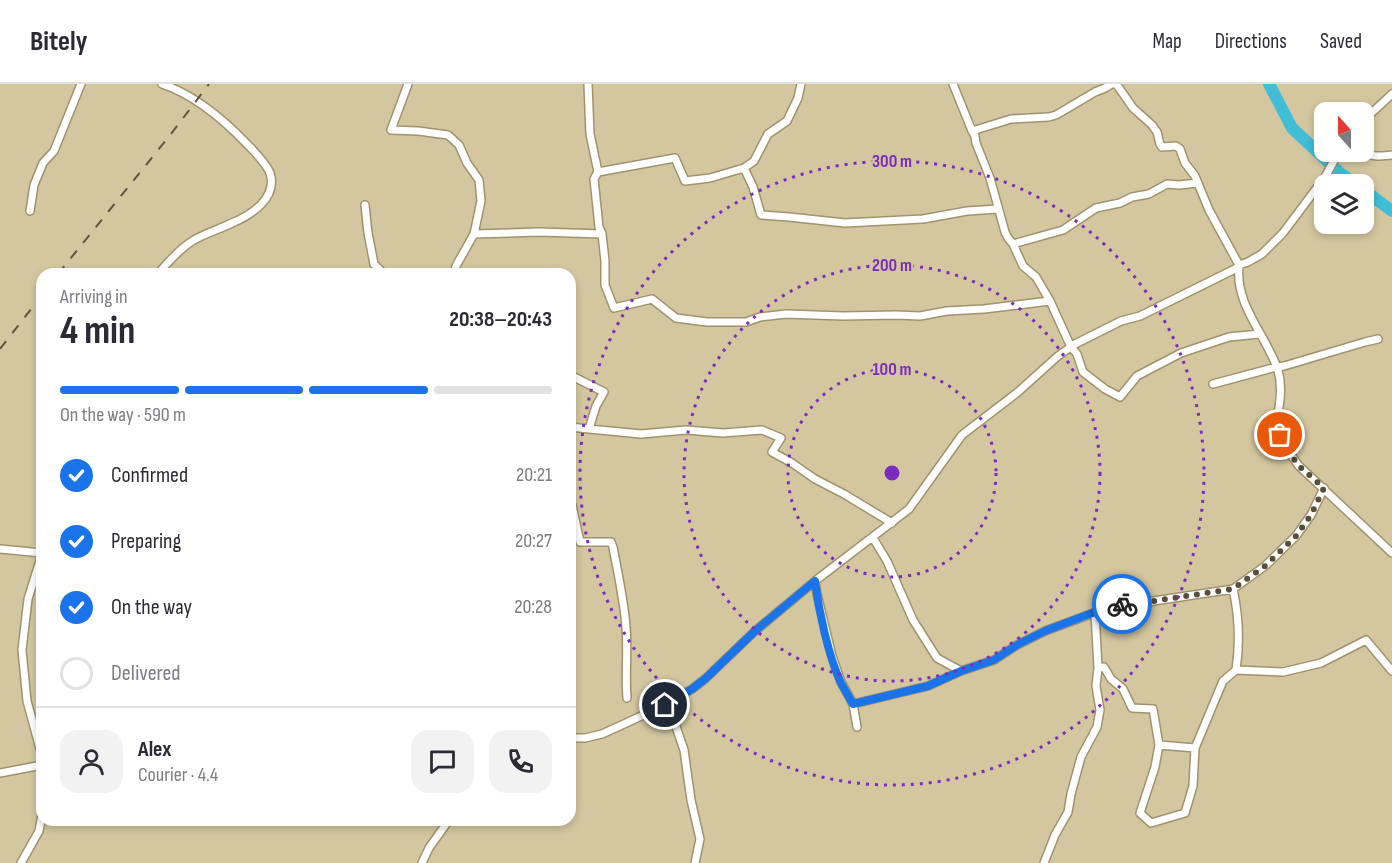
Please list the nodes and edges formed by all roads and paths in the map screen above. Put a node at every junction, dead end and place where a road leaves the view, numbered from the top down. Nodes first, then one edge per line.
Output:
1 (81, 84) edge
2 (162, 84) edge
3 (408, 84) edge
4 (588, 84) edge
5 (801, 84) edge
6 (953, 84) edge
7 (1113, 84) edge
8 (1392, 94) edge
9 (1374, 111) edge
10 (972, 131) junction
11 (1392, 155) edge
12 (1374, 156) edge
13 (1332, 162) edge
14 (744, 168) junction
15 (598, 172) junction
16 (1198, 183) junction
17 (365, 205) dead end
18 (998, 209) junction
19 (30, 211) dead end
20 (474, 234) junction
21 (602, 234) junction
22 (1013, 244) junction
23 (1239, 266) junction
24 (164, 268) edge
25 (378, 268) edge
26 (456, 268) edge
27 (1050, 301) junction
28 (1259, 334) junction
29 (1378, 339) dead end
30 (1071, 347) junction
31 (1276, 367) junction
32 (576, 378) edge
33 (1213, 384) dead end
34 (576, 428) edge
35 (589, 429) junction
36 (1324, 488) junction
37 (892, 523) junction
38 (576, 524) edge
39 (873, 538) junction
40 (0, 549) edge
41 (36, 553) edge
42 (1392, 553) edge
43 (36, 573) edge
44 (815, 581) junction
45 (1233, 589) junction
46 (1095, 612) junction
47 (1098, 668) junction
48 (1236, 670) junction
49 (961, 671) junction
50 (1392, 671) edge
51 (627, 698) dead end
52 (853, 704) junction
53 (665, 705) junction
54 (857, 727) dead end
55 (36, 730) edge
56 (576, 738) edge
57 (1159, 745) junction
58 (1195, 748) junction
59 (36, 766) edge
60 (0, 773) edge
61 (40, 826) edge
62 (446, 826) edge
63 (21, 863) edge
64 (422, 863) edge
65 (695, 863) edge
66 (1044, 863) edge

1 - 19 street
2 - 24 street
3 - 20 street
4 - 15 street
5 - 14 street
6 - 10 street
7 - 10 street
7 - 16 street
8 - 9 street
10 - 18 street
11 - 12 street
13 - 23 street
14 - 15 street
14 - 18 street
15 - 21 street
16 - 22 street
16 - 23 street
17 - 25 street
18 - 22 street
20 - 21 street
20 - 26 street
21 - 27 street
22 - 27 street
23 - 28 street
23 - 30 street
27 - 30 street
28 - 30 street
28 - 31 street
29 - 31 street
30 - 37 street
31 - 33 street
31 - 36 street
32 - 35 street
34 - 35 street
35 - 37 street
36 - 42 street
36 - 45 street
37 - 39 street
38 - 51 street
39 - 44 street
39 - 49 street
40 - 41 street
43 - 55 street
44 - 52 street
44 - 53 street
45 - 46 street
45 - 48 street
46 - 47 street
46 - 49 street
47 - 57 street
47 - 66 street
48 - 50 street
48 - 58 street
49 - 52 street
52 - 54 street
53 - 56 street
53 - 65 street
57 - 58 street
57 - 58 street
59 - 60 street
61 - 63 street
62 - 64 street

